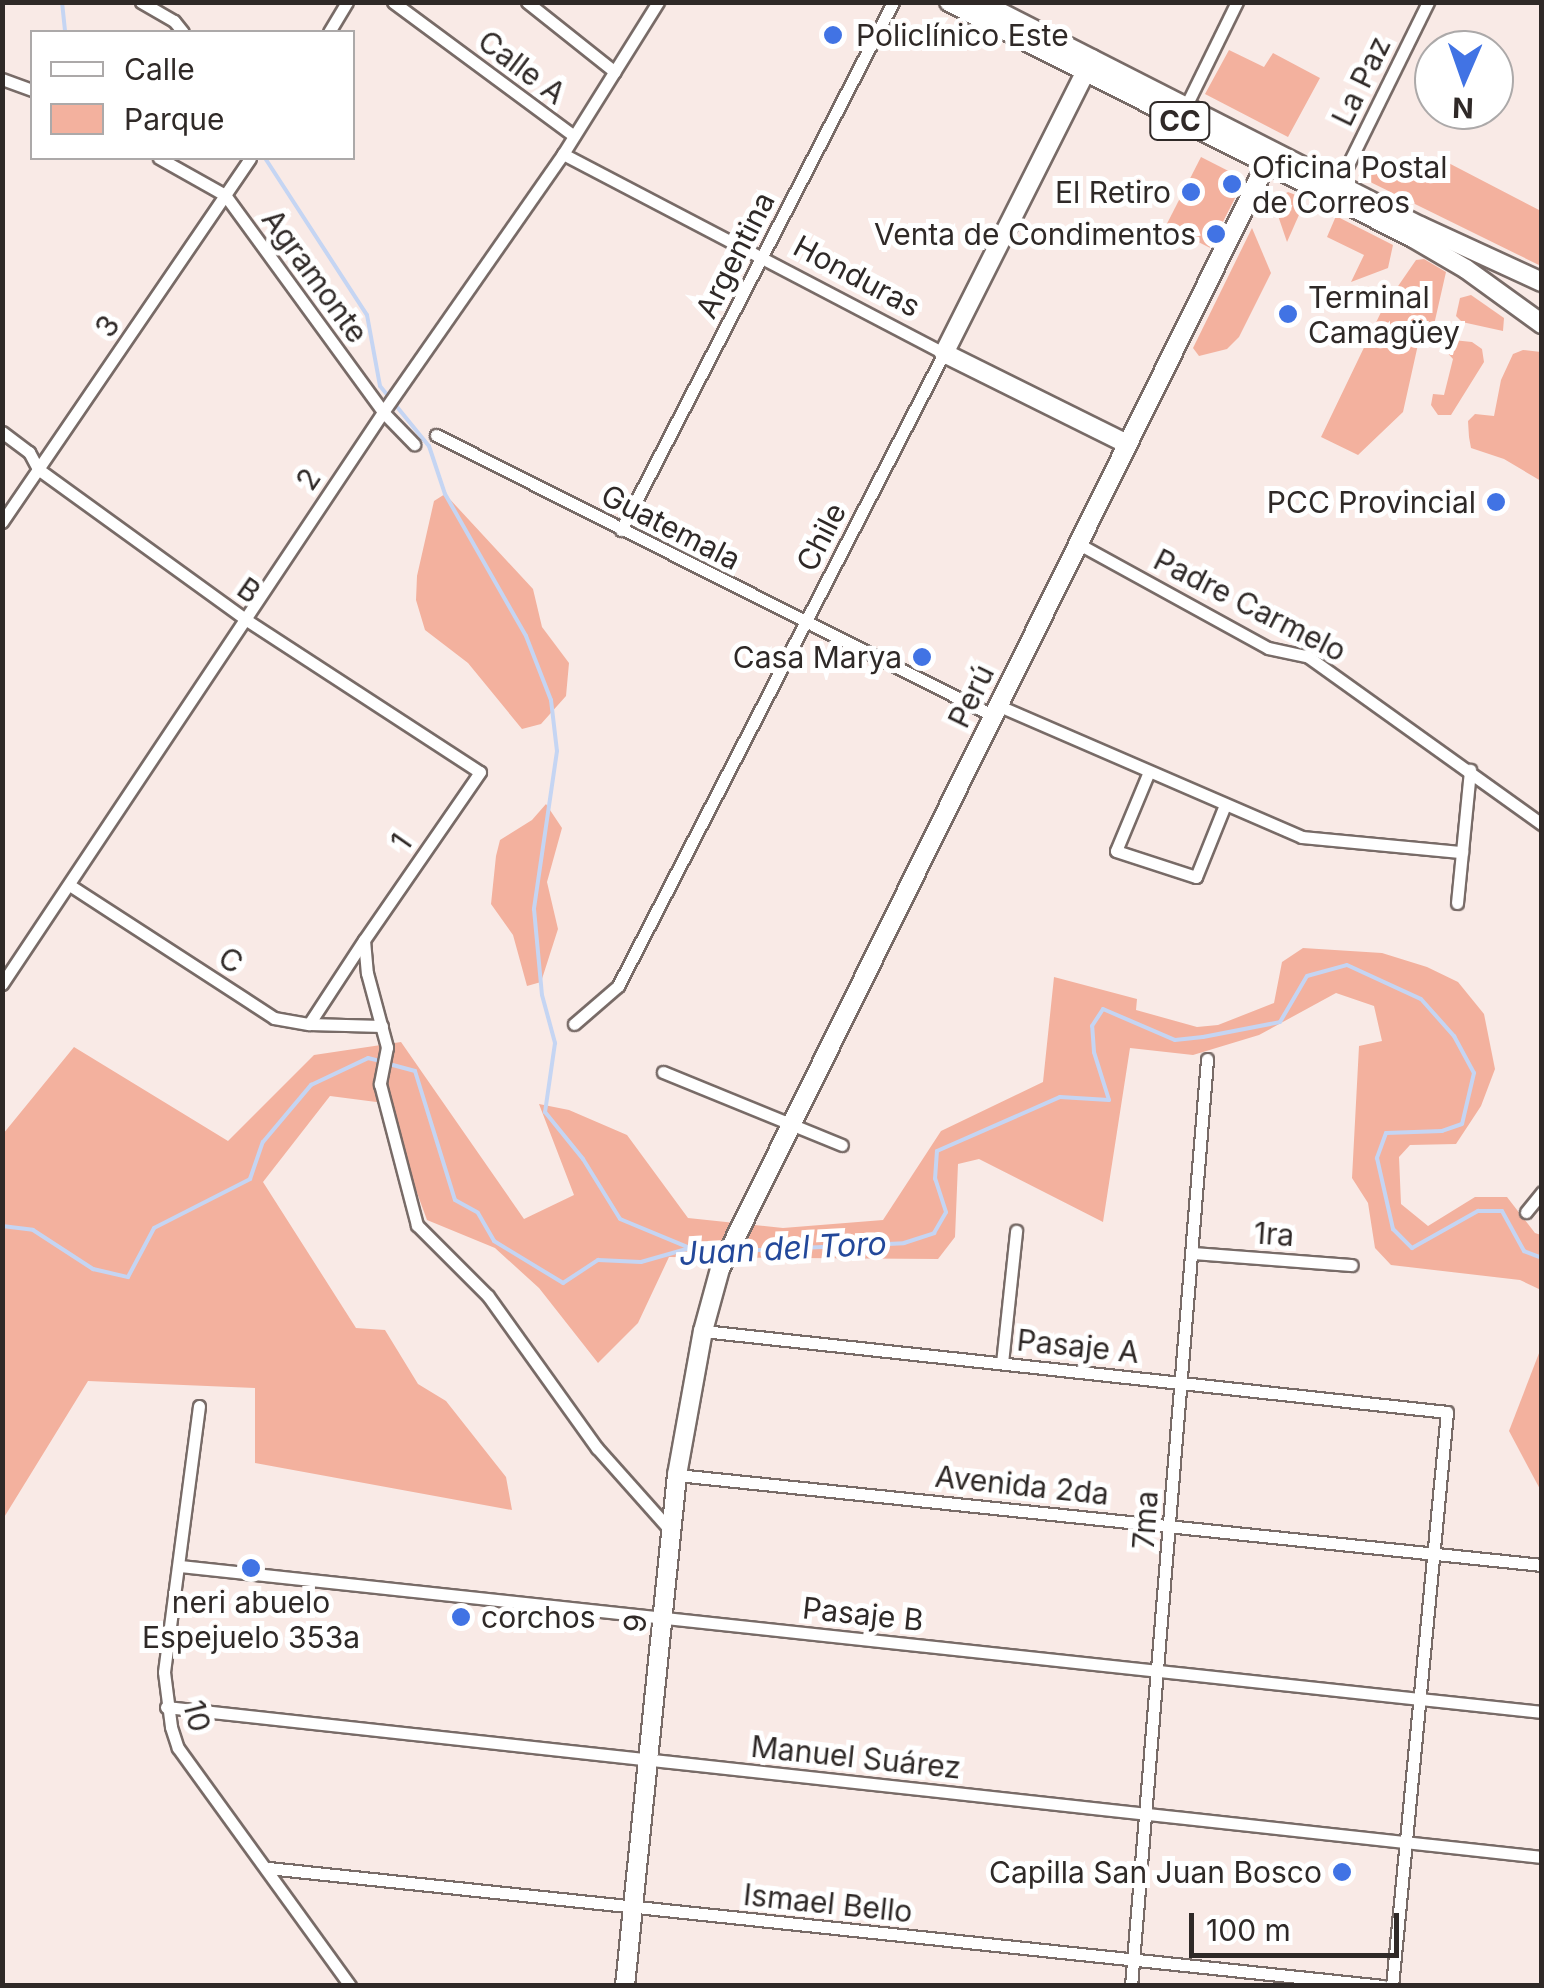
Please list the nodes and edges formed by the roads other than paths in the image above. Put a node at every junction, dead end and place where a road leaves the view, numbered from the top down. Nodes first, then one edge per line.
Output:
1 (141, 2) edge
2 (347, 2) edge
3 (393, 2) edge
4 (526, 2) edge
5 (658, 2) edge
6 (892, 2) edge
7 (949, 2) edge
8 (980, 2) edge
9 (1237, 2) edge
10 (1428, 2) edge
11 (1007, 16) edge
12 (181, 30) edge
13 (330, 30) edge
14 (1088, 66) junction
15 (614, 72) junction
16 (2, 79) edge
17 (30, 89) edge
18 (1182, 113) junction
19 (574, 136) junction
20 (562, 154) junction
21 (163, 160) edge
22 (249, 160) edge
23 (1266, 164) junction
24 (1339, 183) junction
25 (225, 195) junction
26 (762, 256) junction
27 (1515, 269) junction
28 (1541, 282) edge
29 (1502, 294) junction
30 (1534, 318) edge
31 (944, 353) junction
32 (383, 412) junction
33 (2, 432) edge
34 (436, 436) dead end
35 (414, 444) dead end
36 (1127, 444) junction
37 (38, 468) junction
38 (2, 522) edge
39 (621, 530) junction
40 (1077, 543) junction
41 (245, 619) junction
42 (807, 625) junction
43 (995, 710) junction
44 (1470, 770) junction
45 (480, 772) joint
46 (1148, 774) junction
47 (1225, 805) junction
48 (1542, 824) edge
49 (1462, 852) junction
50 (70, 886) junction
51 (1456, 903) dead end
52 (364, 940) junction
53 (2, 984) edge
54 (309, 1024) junction
55 (574, 1024) dead end
56 (382, 1026) junction
57 (1207, 1058) dead end
58 (663, 1072) dead end
59 (790, 1121) junction
60 (842, 1145) dead end
61 (1542, 1192) edge
62 (1526, 1212) dead end
63 (1016, 1232) dead end
64 (1192, 1253) junction
65 (1352, 1265) dead end
66 (720, 1269) joint
67 (704, 1331) junction
68 (1002, 1363) junction
69 (1180, 1382) junction
70 (199, 1406) dead end
71 (677, 1475) junction
72 (1170, 1524) junction
73 (671, 1531) junction
74 (1434, 1554) junction
75 (180, 1566) junction
76 (1542, 1566) edge
77 (664, 1618) junction
78 (1158, 1671) junction
79 (1419, 1700) junction
80 (166, 1707) junction
81 (1542, 1712) edge
82 (648, 1760) junction
83 (1144, 1814) junction
84 (1406, 1843) junction
85 (1542, 1857) edge
86 (268, 1868) junction
87 (632, 1908) junction
88 (1134, 1959) junction
89 (350, 1986) edge
90 (625, 1986) edge
91 (1131, 1986) edge
92 (1383, 1986) edge
93 (1392, 1986) edge

1 - 12 street
2 - 13 street
3 - 19 street, Calle A
4 - 15 street
5 - 15 street, 2
6 - 26 street, Argentina
7 - 11 street, CC
8 - 11 street, CC
9 - 18 street
10 - 24 street, La Paz
11 - 14 street, CC
14 - 18 street, CC
14 - 31 street, Chile
15 - 19 street, 2
16 - 17 street
18 - 23 street, CC
19 - 20 street, 2
20 - 26 street, Honduras
20 - 32 street, 2
21 - 25 street, Agramonte
22 - 25 street, 3
23 - 24 street, CC
23 - 29 street, CC
23 - 36 street, Perú
24 - 27 street, CC
25 - 32 street, Agramonte
25 - 37 street, 3
26 - 31 street, Honduras
26 - 39 street, Argentina
27 - 28 street, CC
27 - 29 street
28 - 30 street
29 - 30 street, CC
31 - 36 street, Honduras
31 - 42 street, Chile
32 - 35 street, Agramonte
32 - 41 street, 2
33 - 37 street, B
34 - 39 street, Guatemala
36 - 40 street, Perú
37 - 38 street, 3
37 - 41 street, B
39 - 42 street, Guatemala
40 - 43 street, Perú
40 - 44 street, Padre Carmelo
41 - 45 street, B
41 - 50 street, 2
42 - 43 street, Guatemala
42 - 55 street, Chile
43 - 46 street, Guatemala
43 - 59 street, Perú
44 - 48 street, Padre Carmelo
44 - 49 street
45 - 52 street, 1
46 - 47 street, Guatemala
46 - 47 street
47 - 49 street, Guatemala
49 - 51 street
50 - 53 street, 2
50 - 54 street, C
52 - 54 street, 1
52 - 56 street
54 - 56 street, C
56 - 73 street
57 - 64 street, 7ma
58 - 59 street
59 - 60 street
59 - 66 street, Perú
61 - 62 street
63 - 68 street
64 - 65 street, 1ra
64 - 69 street, 7ma
66 - 67 street, 9
67 - 68 street, Pasaje A
67 - 71 street, 9
68 - 69 street, Pasaje A
69 - 72 street, 7ma
69 - 74 street, Pasaje A
70 - 75 street, 10
71 - 72 street, Avenida 2da
71 - 73 street, 9
72 - 74 street, Avenida 2da
72 - 78 street, 7ma
73 - 77 street, 9
74 - 76 street, Avenida 2da
74 - 79 street
75 - 77 street, Pasaje B
75 - 80 street, 10
77 - 78 street, Pasaje B
77 - 82 street, 9
78 - 79 street, Pasaje B
78 - 83 street, 7ma
79 - 81 street, Pasaje B
79 - 84 street
80 - 82 street, Manuel Suárez
80 - 86 street, 10
82 - 83 street, Manuel Suárez
82 - 87 street, 9
83 - 84 street, Manuel Suárez
83 - 88 street, 7ma
84 - 85 street, Manuel Suárez
84 - 93 street
86 - 87 street, Ismael Bello
86 - 89 street, 10
87 - 88 street, Ismael Bello
87 - 90 street, 9
88 - 91 street, 7ma
88 - 92 street, Ismael Bello

